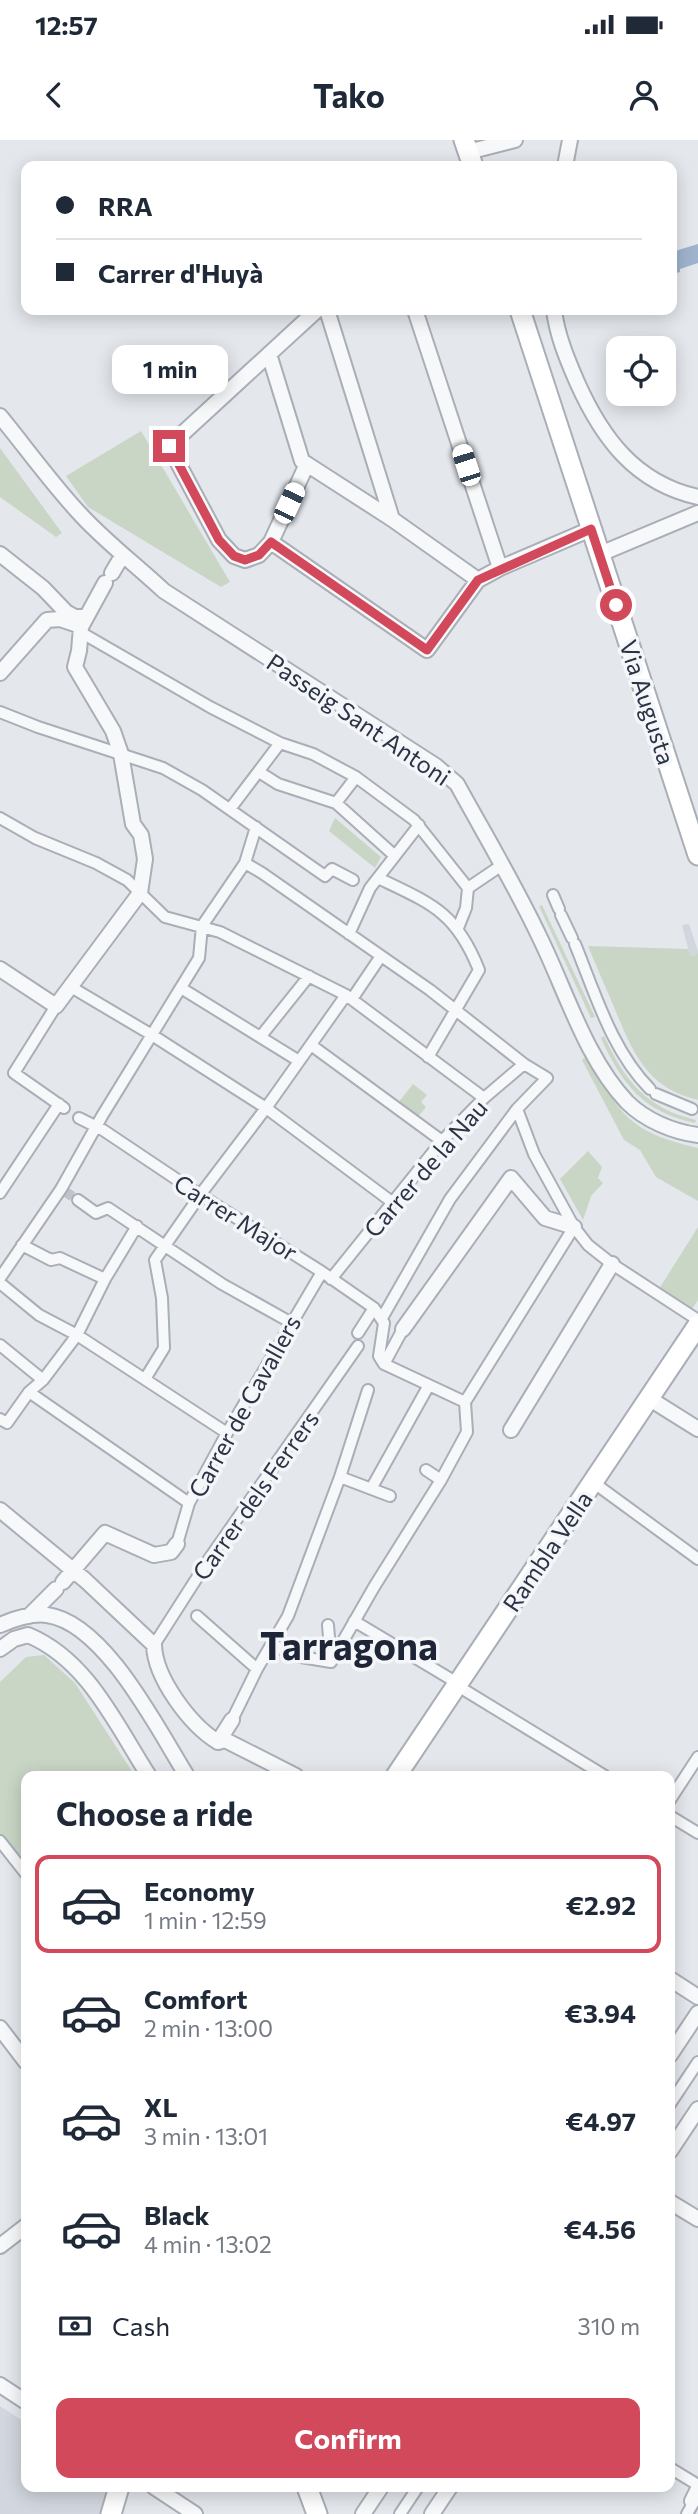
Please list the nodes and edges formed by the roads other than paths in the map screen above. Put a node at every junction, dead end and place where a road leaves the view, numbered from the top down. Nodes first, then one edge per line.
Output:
1 (515, 140) edge
2 (570, 140) edge
3 (468, 153) edge
4 (566, 161) edge
5 (312, 315) edge
6 (329, 315) edge
7 (417, 315) edge
8 (522, 315) edge
9 (555, 315) edge
10 (269, 354) junction
11 (0, 415) edge
12 (307, 464) junction
13 (698, 498) edge
14 (698, 513) edge
15 (392, 519) junction
16 (591, 529) junction
17 (271, 542) junction
18 (0, 554) edge
19 (600, 554) junction
20 (122, 556) junction
21 (500, 568) junction
22 (478, 580) junction
23 (83, 625) junction
24 (0, 673) edge
25 (0, 712) edge
26 (280, 743) junction
27 (121, 754) junction
28 (259, 772) junction
29 (356, 777) junction
30 (336, 803) junction
31 (230, 809) junction
32 (0, 818) edge
33 (419, 825) junction
34 (256, 827) junction
35 (698, 855) edge
36 (395, 856) junction
37 (244, 863) junction
38 (502, 865) junction
39 (378, 878) junction
40 (353, 880) dead end
41 (468, 888) junction
42 (140, 893) junction
43 (553, 895) dead end
44 (202, 926) junction
45 (458, 928) junction
46 (349, 934) junction
47 (381, 956) junction
48 (0, 969) edge
49 (309, 976) junction
50 (71, 987) junction
51 (181, 988) junction
52 (349, 997) junction
53 (57, 1006) junction
54 (457, 1011) junction
55 (152, 1035) junction
56 (261, 1036) junction
57 (310, 1045) junction
58 (428, 1057) junction
59 (299, 1062) junction
60 (524, 1064) junction
61 (484, 1098) junction
62 (266, 1108) junction
63 (692, 1109) dead end
64 (518, 1112) junction
65 (79, 1118) dead end
66 (100, 1121) junction
67 (698, 1135) edge
68 (442, 1141) junction
69 (0, 1193) edge
70 (200, 1195) junction
71 (78, 1200) tunnel mouth
72 (392, 1202) junction
73 (138, 1227) junction
74 (574, 1227) junction
75 (431, 1228) junction
76 (22, 1245) junction
77 (165, 1247) junction
78 (612, 1264) junction
79 (327, 1275) junction
80 (105, 1279) junction
81 (0, 1280) edge
82 (374, 1308) junction
83 (382, 1318) junction
84 (290, 1322) junction
85 (698, 1323) edge
86 (403, 1329) joint
87 (358, 1333) dead end
88 (77, 1335) junction
89 (698, 1343) edge
90 (0, 1345) edge
91 (358, 1346) dead end
92 (384, 1364) junction
93 (145, 1379) junction
94 (43, 1380) junction
95 (429, 1385) junction
96 (368, 1390) dead end
97 (29, 1392) junction
98 (465, 1402) junction
99 (658, 1404) junction
100 (3, 1421) edge
101 (698, 1429) edge
102 (226, 1433) junction
103 (509, 1434) dead end
104 (426, 1470) dead end
105 (340, 1477) junction
106 (441, 1480) junction
107 (598, 1484) junction
108 (371, 1489) junction
109 (390, 1496) dead end
110 (189, 1503) junction
111 (0, 1510) edge
112 (177, 1544) joint
113 (698, 1559) edge
114 (67, 1564) junction
115 (29, 1616) junction
116 (197, 1616) dead end
117 (355, 1621) junction
118 (7, 1622) edge
119 (328, 1625) dead end
120 (272, 1643) junction
121 (154, 1645) junction
122 (0, 1649) edge
123 (331, 1662) junction
124 (257, 1669) junction
125 (462, 1688) junction
126 (232, 1720) joint
127 (218, 1742) junction
128 (698, 1756) edge
129 (146, 1771) edge
130 (184, 1771) edge
131 (286, 1771) edge
132 (400, 1771) edge
133 (411, 1771) edge
134 (597, 1771) edge
135 (675, 1792) edge
136 (675, 1819) edge
137 (698, 1833) edge
138 (0, 1841) edge
139 (21, 1868) edge
140 (675, 1982) edge
141 (698, 1997) edge
142 (698, 2013) edge
143 (0, 2028) edge
144 (675, 2048) edge
145 (21, 2055) edge
146 (698, 2063) edge
147 (675, 2098) edge
148 (698, 2109) edge
149 (675, 2144) edge
150 (675, 2205) edge
151 (698, 2219) edge
152 (21, 2230) edge
153 (0, 2246) edge
154 (0, 2385) edge
155 (21, 2399) edge
156 (675, 2474) edge
157 (118, 2492) edge
158 (162, 2492) edge
159 (309, 2492) edge
160 (378, 2492) edge
161 (415, 2492) edge
162 (447, 2492) edge
163 (695, 2497) edge
164 (111, 2514) edge
165 (195, 2514) edge
166 (317, 2514) edge
167 (363, 2514) edge
168 (400, 2514) edge
169 (432, 2514) edge

1 - 3 street
2 - 4 street
5 - 10 street
6 - 15 street
7 - 21 street
8 - 16 main road, Via Augusta
9 - 13 street
10 - 12 street
10 - 17 street
11 - 20 street, Passeig Sant Antoni
12 - 15 street
12 - 17 street
14 - 19 street
15 - 22 street
16 - 19 main road, Via Augusta
16 - 21 street
17 - 22 street
18 - 23 street
19 - 35 main road, Via Augusta
20 - 23 street
20 - 38 street, Passeig Sant Antoni
21 - 22 street
23 - 24 street
23 - 26 street
23 - 27 street
25 - 27 street
26 - 28 street
26 - 29 street
27 - 31 street
27 - 42 street
28 - 30 street
28 - 31 street
29 - 30 street
29 - 33 street
30 - 36 street
31 - 34 street
32 - 42 street
33 - 36 street
33 - 41 street
34 - 37 street
34 - 40 street
36 - 39 street
37 - 44 street
37 - 46 street
38 - 41 street
38 - 67 street, Passeig Sant Antoni
39 - 45 street
39 - 46 street
41 - 45 street
42 - 44 street
42 - 50 street
43 - 63 street
44 - 49 street
44 - 51 street
45 - 54 street
46 - 47 street
47 - 52 street
47 - 54 street
48 - 53 street
49 - 52 street
49 - 56 street
50 - 53 street
50 - 55 street
51 - 55 street
51 - 56 street
52 - 57 street
52 - 58 street
53 - 69 street
54 - 58 street
54 - 60 street
55 - 62 street
55 - 66 street
56 - 59 street
57 - 59 street
57 - 68 street
58 - 61 street
59 - 62 street
60 - 61 street, Carrer de la Nau
60 - 64 street
61 - 68 street, Carrer de la Nau
62 - 70 street
62 - 72 street
64 - 74 street
64 - 75 street
64 - 75 street
65 - 66 street, Carrer Major
66 - 70 street, Carrer Major
66 - 76 street
68 - 72 street, Carrer de la Nau
70 - 77 street
70 - 79 street, Carrer Major
71 - 73 street
72 - 79 street, Carrer de la Nau
73 - 77 street
73 - 80 street
74 - 78 street
74 - 86 street
74 - 98 street
75 - 83 street
76 - 80 street
76 - 81 street
77 - 84 street
77 - 93 street
78 - 85 street
78 - 103 street
79 - 82 street, Carrer Major
79 - 84 street, Carrer de Cavallers
80 - 88 street
81 - 88 street
82 - 83 street, Carrer Major
82 - 87 street
83 - 92 street
84 - 102 street, Carrer de Cavallers
85 - 107 main road, Rambla Vella
86 - 92 street
88 - 93 street
88 - 94 street
89 - 99 main road, Rambla Vella
90 - 94 street
91 - 121 street, Carrer dels Ferrers
92 - 95 street
93 - 102 street
94 - 97 street
95 - 98 street
95 - 108 street
96 - 105 street
97 - 100 street
97 - 110 street
98 - 106 street
99 - 101 street
99 - 107 main road, Rambla Vella
102 - 110 street, Carrer de Cavallers
104 - 106 street
105 - 108 street
105 - 120 street
106 - 117 street
107 - 113 street
107 - 125 main road, Rambla Vella
108 - 109 street
110 - 112 street, Carrer de Cavallers
111 - 114 street
112 - 114 street
114 - 115 street
114 - 121 street
115 - 118 street
115 - 130 street
116 - 124 street
117 - 123 street
117 - 125 street
119 - 123 street
120 - 123 street
120 - 124 street
121 - 127 street
122 - 129 street
124 - 126 street
125 - 132 main road, Rambla Vella
125 - 133 main road, Rambla Vella
125 - 134 street
126 - 127 street
127 - 131 street
128 - 135 street
136 - 137 street
138 - 139 street
140 - 141 street
142 - 144 street
143 - 145 street
146 - 147 street
148 - 149 street
150 - 151 street
152 - 153 street
154 - 155 street
156 - 163 street
157 - 164 main road
158 - 165 street
159 - 166 main road
160 - 167 street
161 - 168 street
162 - 169 street

